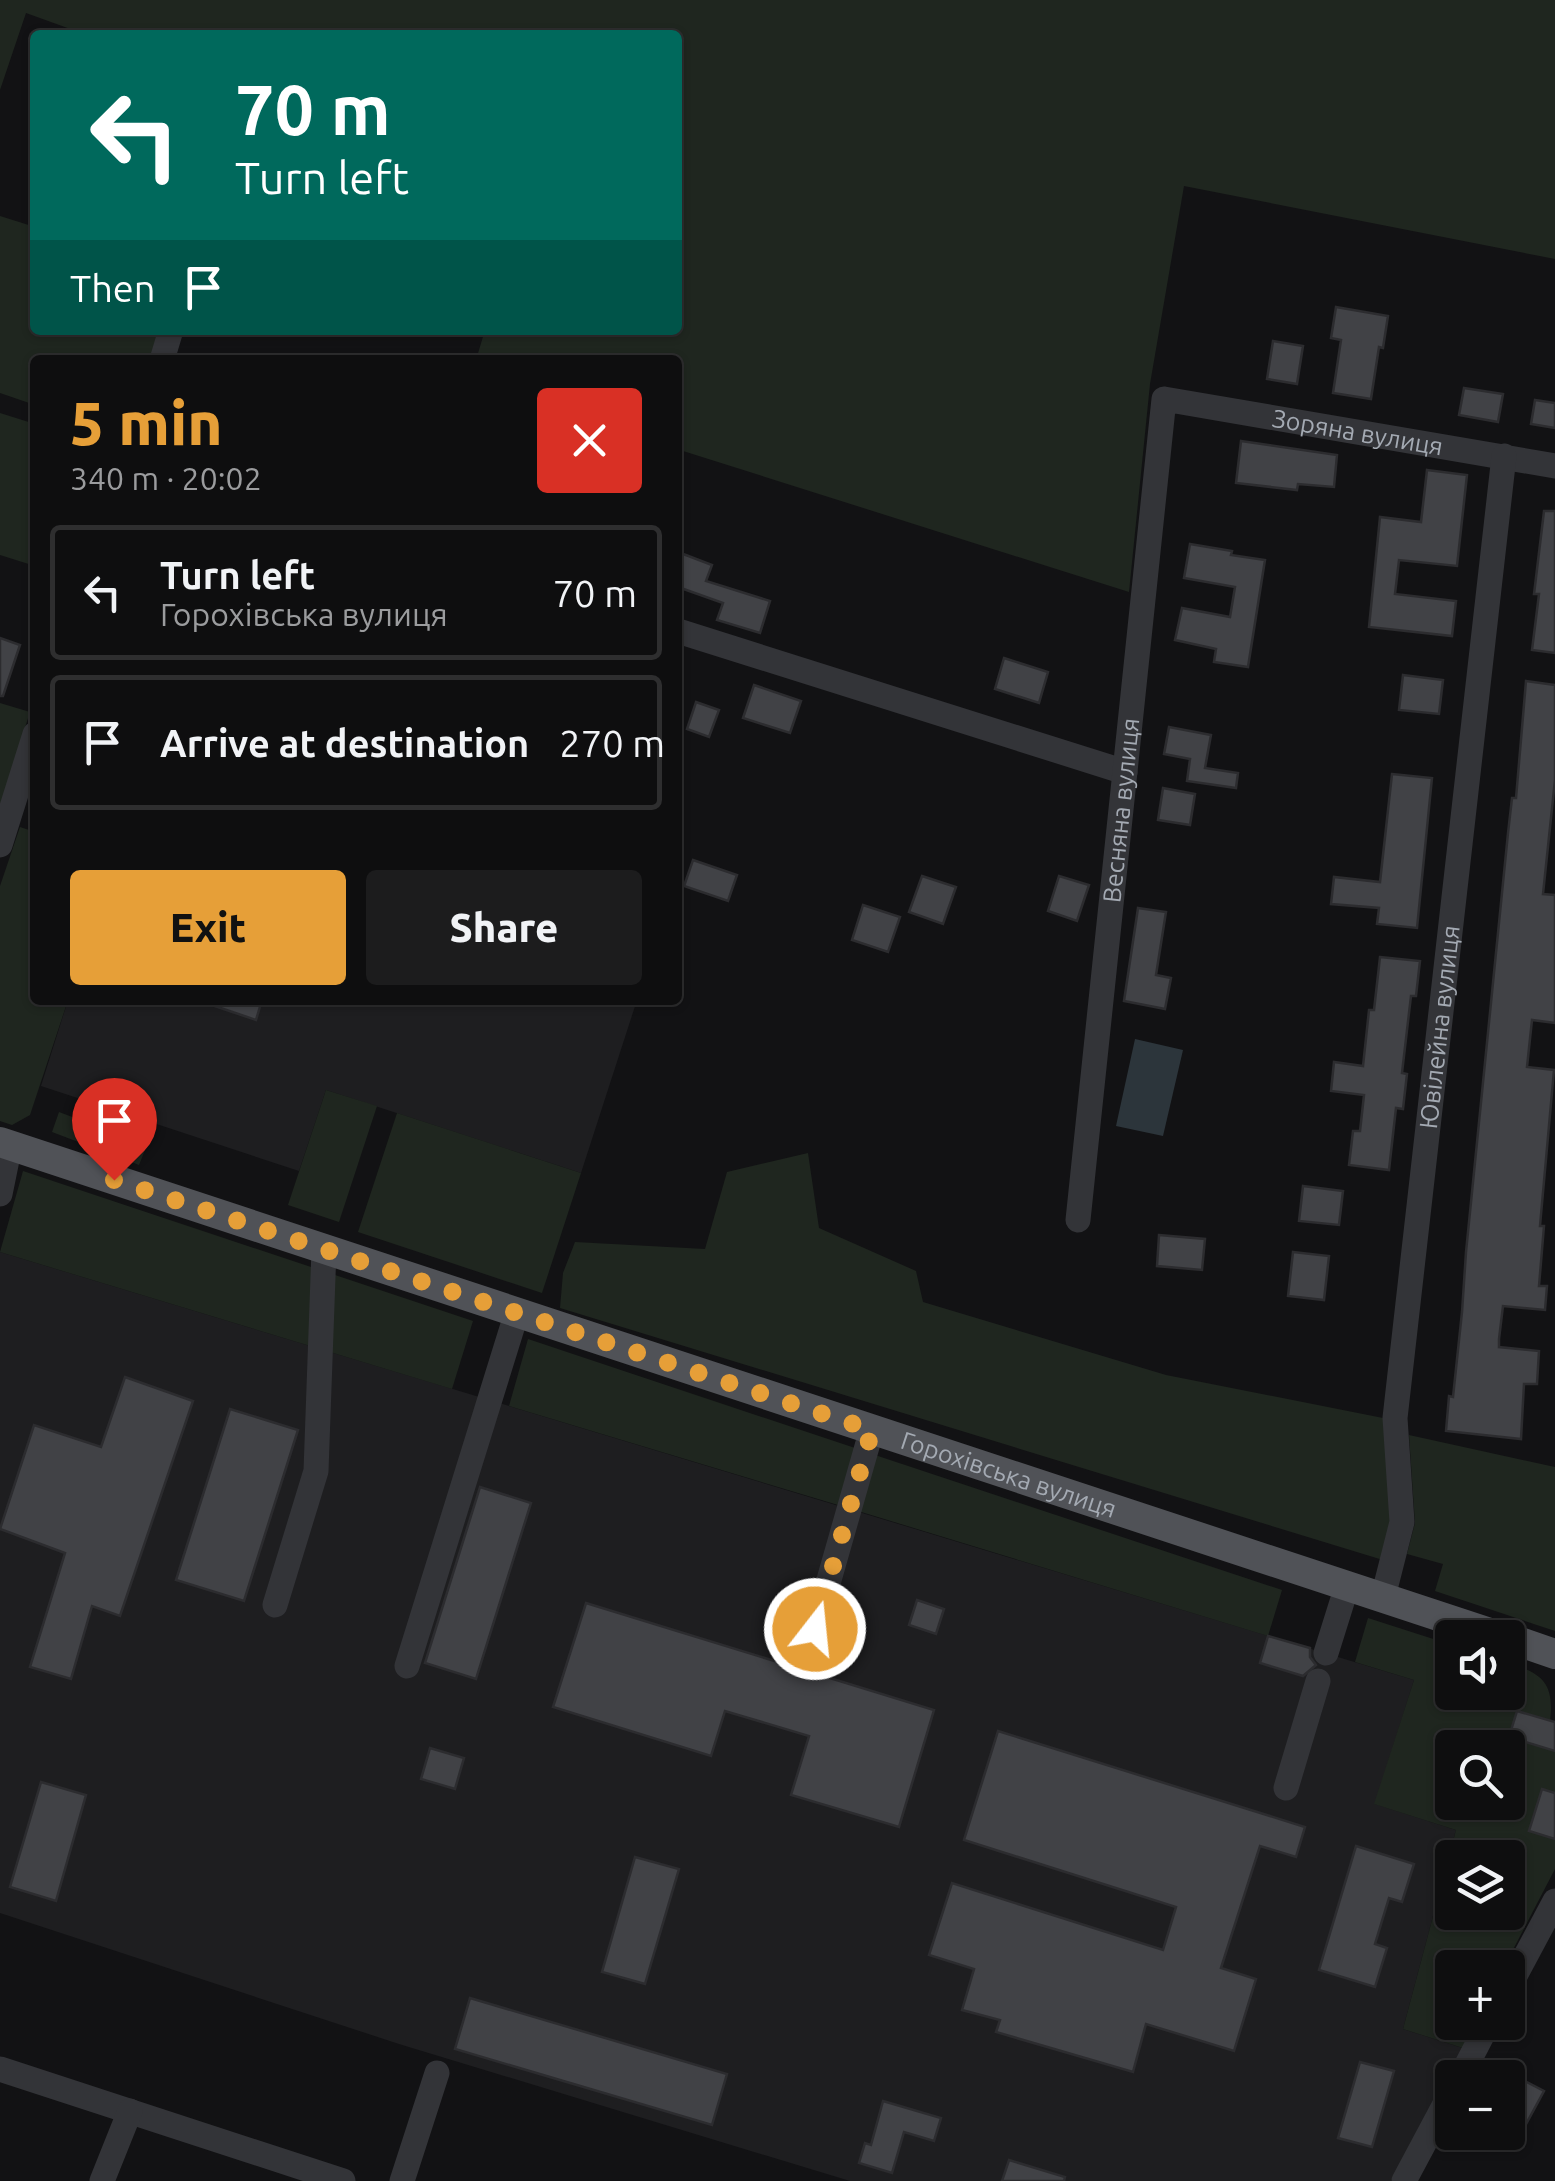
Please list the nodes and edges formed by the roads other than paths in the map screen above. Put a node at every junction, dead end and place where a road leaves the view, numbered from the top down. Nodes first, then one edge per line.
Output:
1 (1164, 399) joint
2 (1504, 456) junction
3 (1555, 466) edge
4 (682, 631) edge
5 (30, 750) edge
6 (1124, 772) junction
7 (0, 844) edge
8 (5, 1144) edge
9 (0, 1194) edge
10 (1078, 1220) dead end
11 (324, 1249) junction
12 (517, 1312) junction
13 (872, 1430) junction
14 (1347, 1586) junction
15 (1383, 1598) junction
16 (275, 1605) dead end
17 (1451, 1620) edge
18 (815, 1629) dead end
19 (1525, 1644) edge
20 (1326, 1653) dead end
21 (1555, 1654) edge
22 (407, 1666) dead end
23 (1318, 1681) dead end
24 (1286, 1788) dead end
25 (1555, 1901) edge
26 (1525, 1957) edge
27 (0, 2070) edge
28 (437, 2072) dead end
29 (130, 2112) junction
30 (1435, 2122) edge
31 (102, 2181) edge
32 (343, 2181) edge
33 (402, 2181) edge
34 (1404, 2181) edge

1 - 2 street, Зоряна вулиця
1 - 6 street, Весняна вулиця
2 - 3 street, Зоряна вулиця
2 - 15 street, Ювілейна вулиця
4 - 6 street
5 - 7 street
6 - 10 street, Весняна вулиця
8 - 9 street
8 - 11 main road, Горохівська вулиця
11 - 12 main road, Горохівська вулиця
11 - 16 street
12 - 13 main road, Горохівська вулиця
12 - 22 street
13 - 14 main road, Горохівська вулиця
13 - 18 street
14 - 15 main road, Горохівська вулиця
14 - 20 street
15 - 17 main road, Горохівська вулиця
19 - 21 main road, Горохівська вулиця
23 - 24 street
25 - 26 street
27 - 29 street
28 - 33 street
29 - 31 street
29 - 32 street
30 - 34 street

